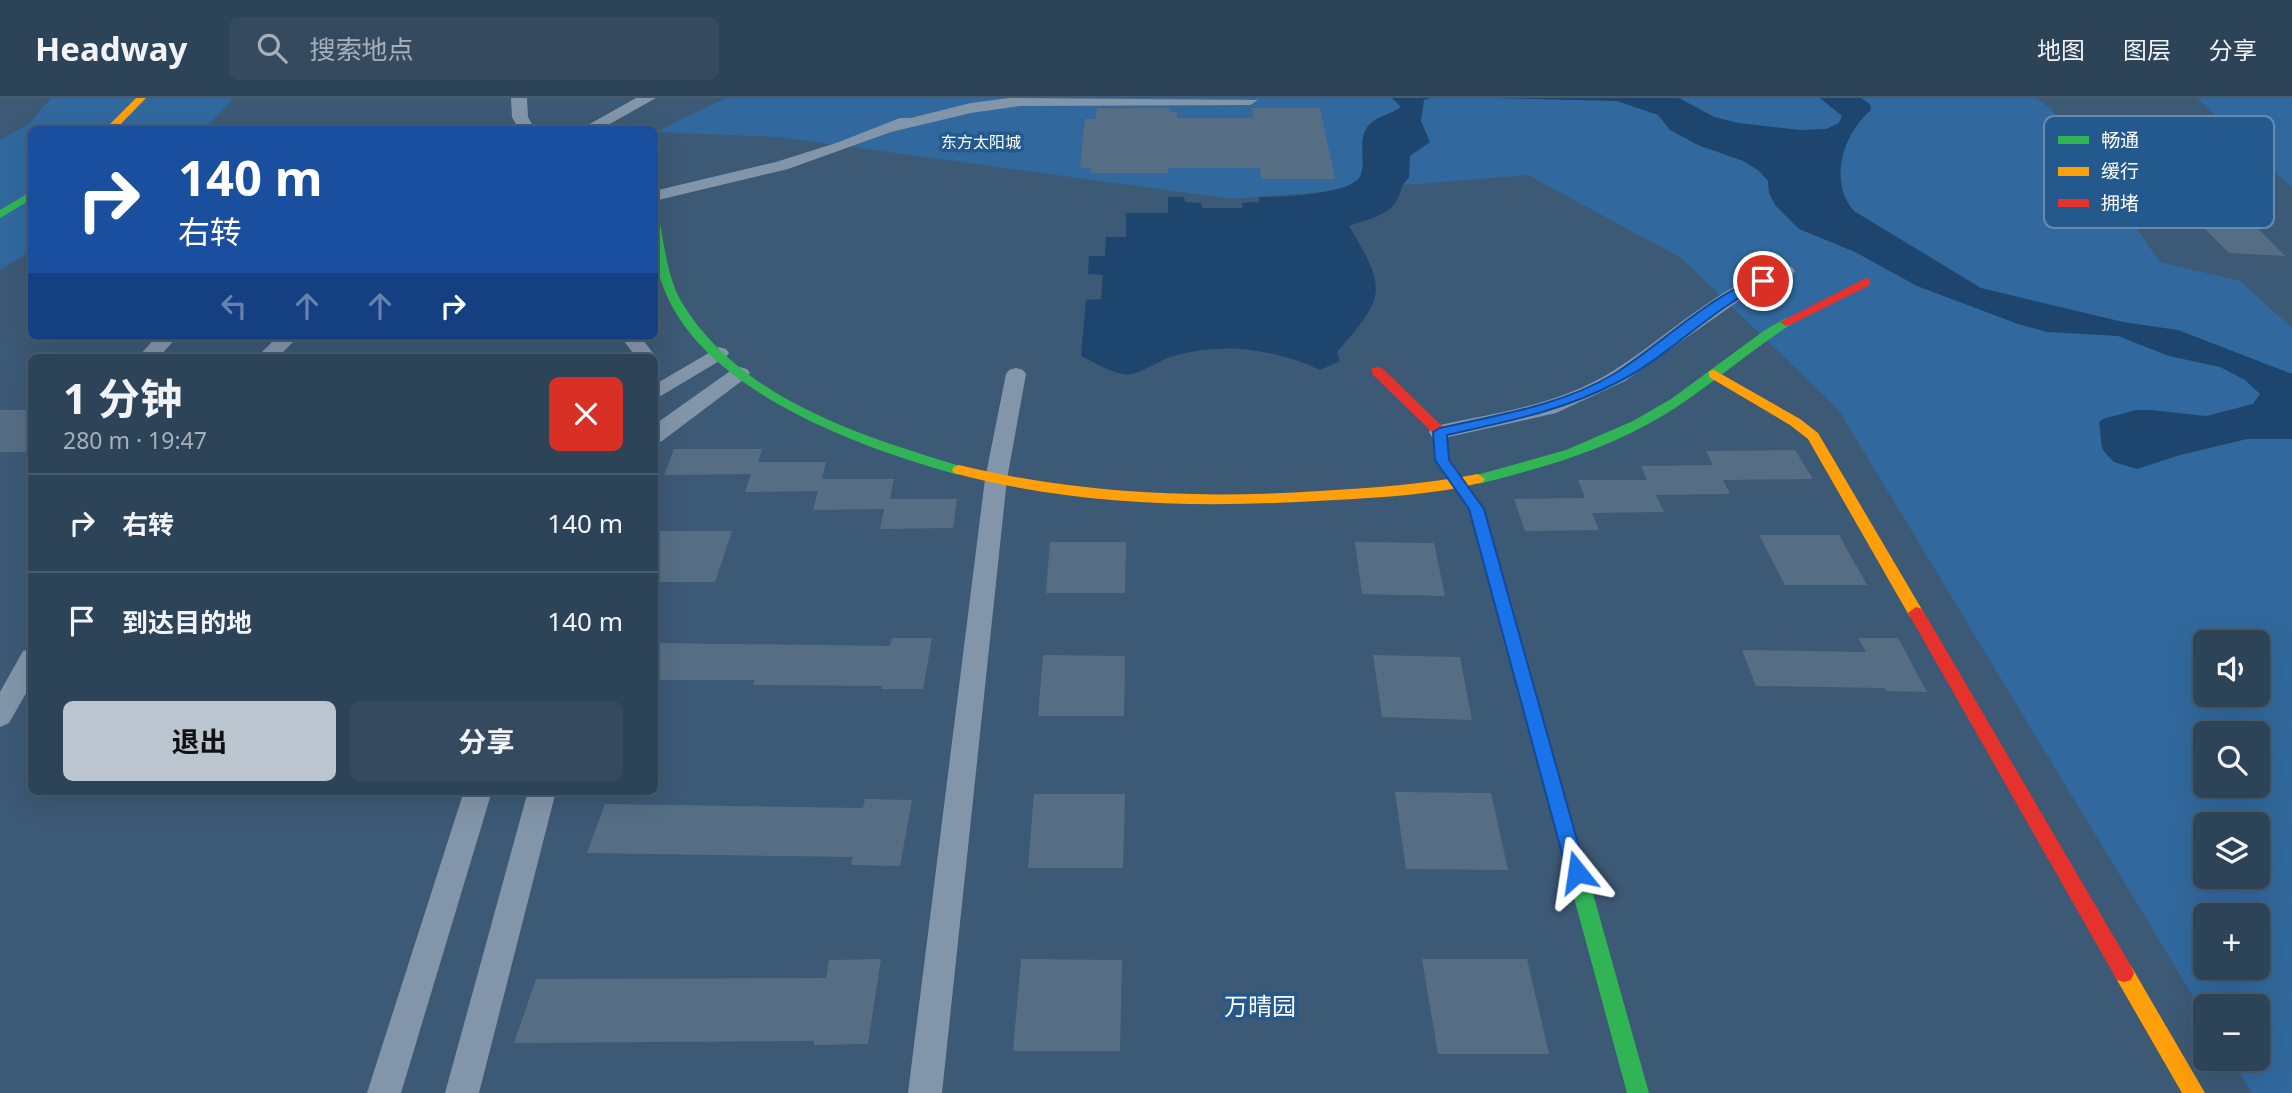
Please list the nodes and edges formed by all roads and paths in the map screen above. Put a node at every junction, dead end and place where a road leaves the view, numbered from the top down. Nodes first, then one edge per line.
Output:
1 (141, 98) edge
2 (519, 98) edge
3 (648, 98) edge
4 (973, 98) edge
5 (1250, 100) dead end
6 (113, 126) edge
7 (525, 126) edge
8 (594, 126) edge
9 (890, 128) junction
10 (658, 195) edge
11 (28, 197) edge
12 (0, 215) edge
13 (658, 240) edge
14 (1786, 271) dead end
15 (1866, 282) dead end
16 (164, 340) edge
17 (285, 340) edge
18 (633, 340) edge
19 (719, 353) junction
20 (151, 354) edge
21 (270, 354) edge
22 (644, 354) edge
23 (1377, 371) dead end
24 (740, 373) junction
25 (1016, 374) dead end
26 (1714, 374) junction
27 (662, 389) edge
28 (1440, 432) junction
29 (658, 433) edge
30 (996, 479) junction
31 (1460, 483) junction
32 (28, 664) edge
33 (0, 716) edge
34 (477, 795) edge
35 (541, 795) edge
36 (384, 1093) edge
37 (462, 1093) edge
38 (925, 1093) edge
39 (1638, 1093) edge
40 (2194, 1093) edge

1 - 6 street
2 - 7 street
3 - 8 street
4 - 9 street
5 - 9 street
9 - 10 street
11 - 12 street
13 - 19 street
14 - 28 street
15 - 26 street
16 - 20 street
17 - 21 street
18 - 22 street
19 - 24 street
19 - 27 street
23 - 28 street
24 - 29 street
24 - 30 street
25 - 30 street
26 - 31 street
26 - 40 street
28 - 31 street
30 - 31 street
30 - 38 street
31 - 39 street
32 - 33 street
34 - 36 street
35 - 37 street

